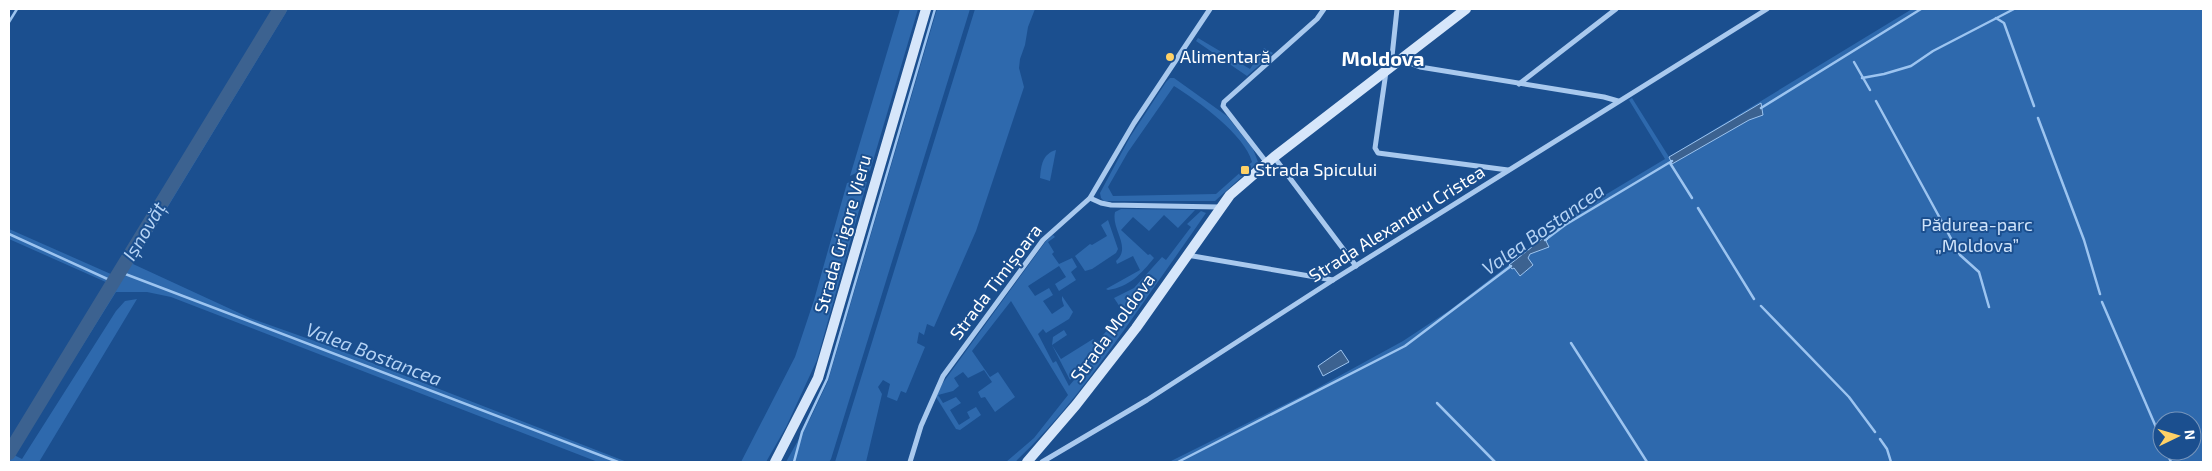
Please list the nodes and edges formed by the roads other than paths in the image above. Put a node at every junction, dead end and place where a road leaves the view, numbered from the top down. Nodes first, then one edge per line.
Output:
1 (926, 9) edge
2 (1210, 9) edge
3 (1324, 9) edge
4 (1397, 9) edge
5 (1466, 9) edge
6 (1616, 9) edge
7 (1768, 9) edge
8 (1403, 58) junction
9 (1389, 69) junction
10 (1519, 84) junction
11 (1618, 101) junction
12 (1271, 160) junction
13 (1509, 170) junction
14 (1090, 198) junction
15 (1219, 207) junction
16 (1186, 254) junction
17 (1356, 266) junction
18 (1333, 280) junction
19 (776, 462) edge
20 (910, 462) edge
21 (1027, 462) edge
22 (1042, 462) edge

1 - 19 street, Strada Grigore Vieru
2 - 14 street, Strada Timișoara
3 - 12 street
4 - 9 street
5 - 8 street, Strada Moldova
6 - 10 street
7 - 11 street, Strada Alexandru Cristea
8 - 9 street, Strada Moldova
8 - 10 street
9 - 12 street, Strada Moldova
9 - 13 street
10 - 11 street
11 - 13 street, Strada Alexandru Cristea
12 - 15 street, Strada Moldova
12 - 17 street
13 - 17 street, Strada Alexandru Cristea
14 - 15 street
14 - 20 street, Strada Timișoara
15 - 16 street, Strada Moldova
16 - 18 street
16 - 21 street, Strada Moldova
17 - 18 street, Strada Alexandru Cristea
18 - 22 street, Strada Alexandru Cristea

